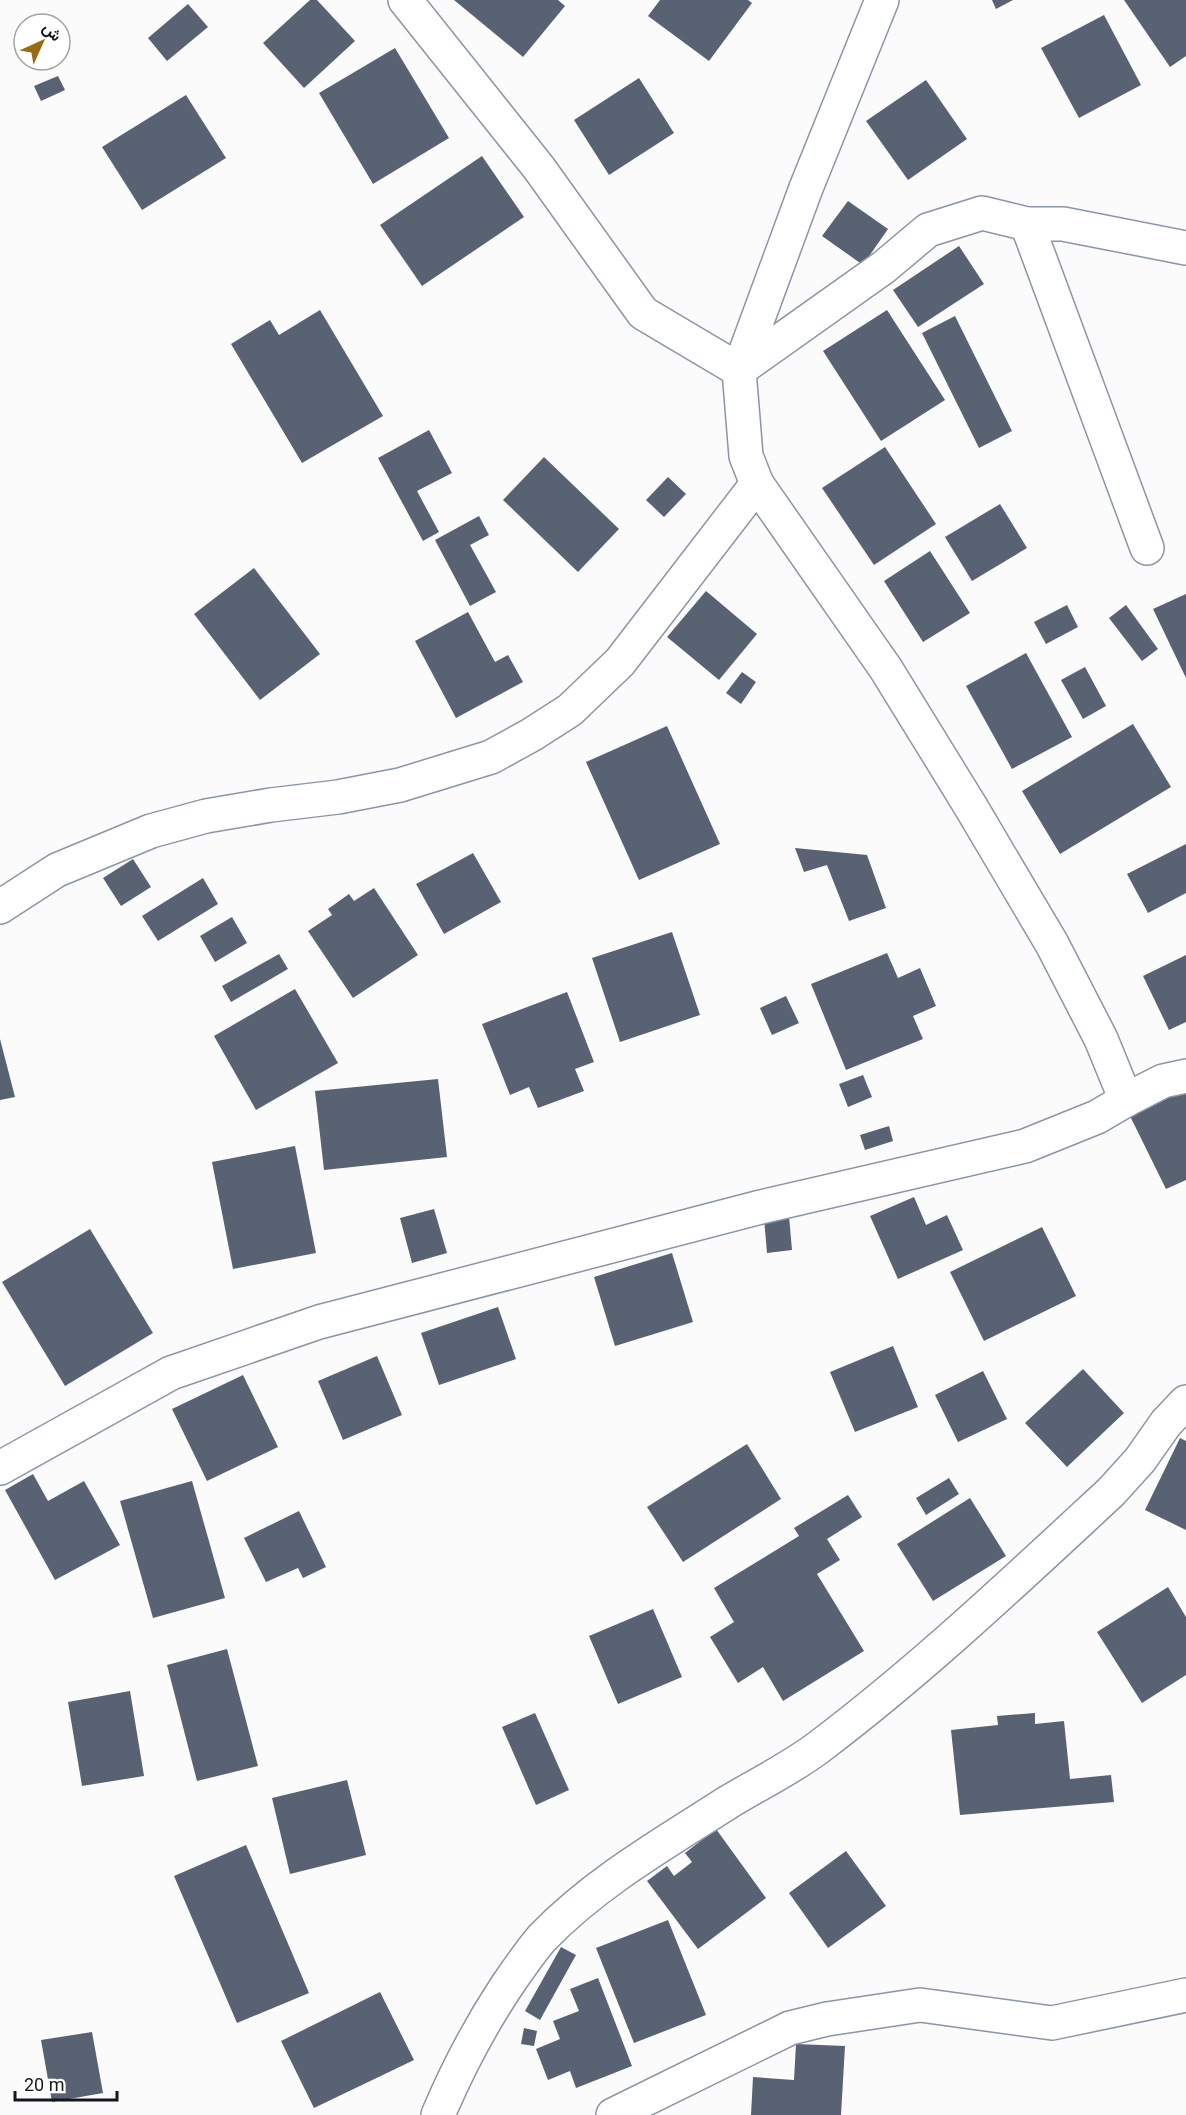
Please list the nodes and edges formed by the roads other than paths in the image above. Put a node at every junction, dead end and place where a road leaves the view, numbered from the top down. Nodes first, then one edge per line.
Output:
1 (405, 0) edge
2 (882, 0) edge
3 (1027, 224) junction
4 (1186, 248) edge
5 (739, 370) junction
6 (757, 484) junction
7 (1147, 548) dead end
8 (0, 907) edge
9 (1186, 1076) edge
10 (1126, 1100) junction
11 (1186, 1402) edge
12 (0, 1468) edge
13 (1186, 1995) edge
14 (438, 2115) edge
15 (613, 2115) edge

1 - 5 street
2 - 5 street
3 - 4 street
3 - 5 street
3 - 7 street
5 - 6 street
6 - 8 street
6 - 10 street
9 - 10 street
10 - 12 street
11 - 14 street
13 - 15 street

